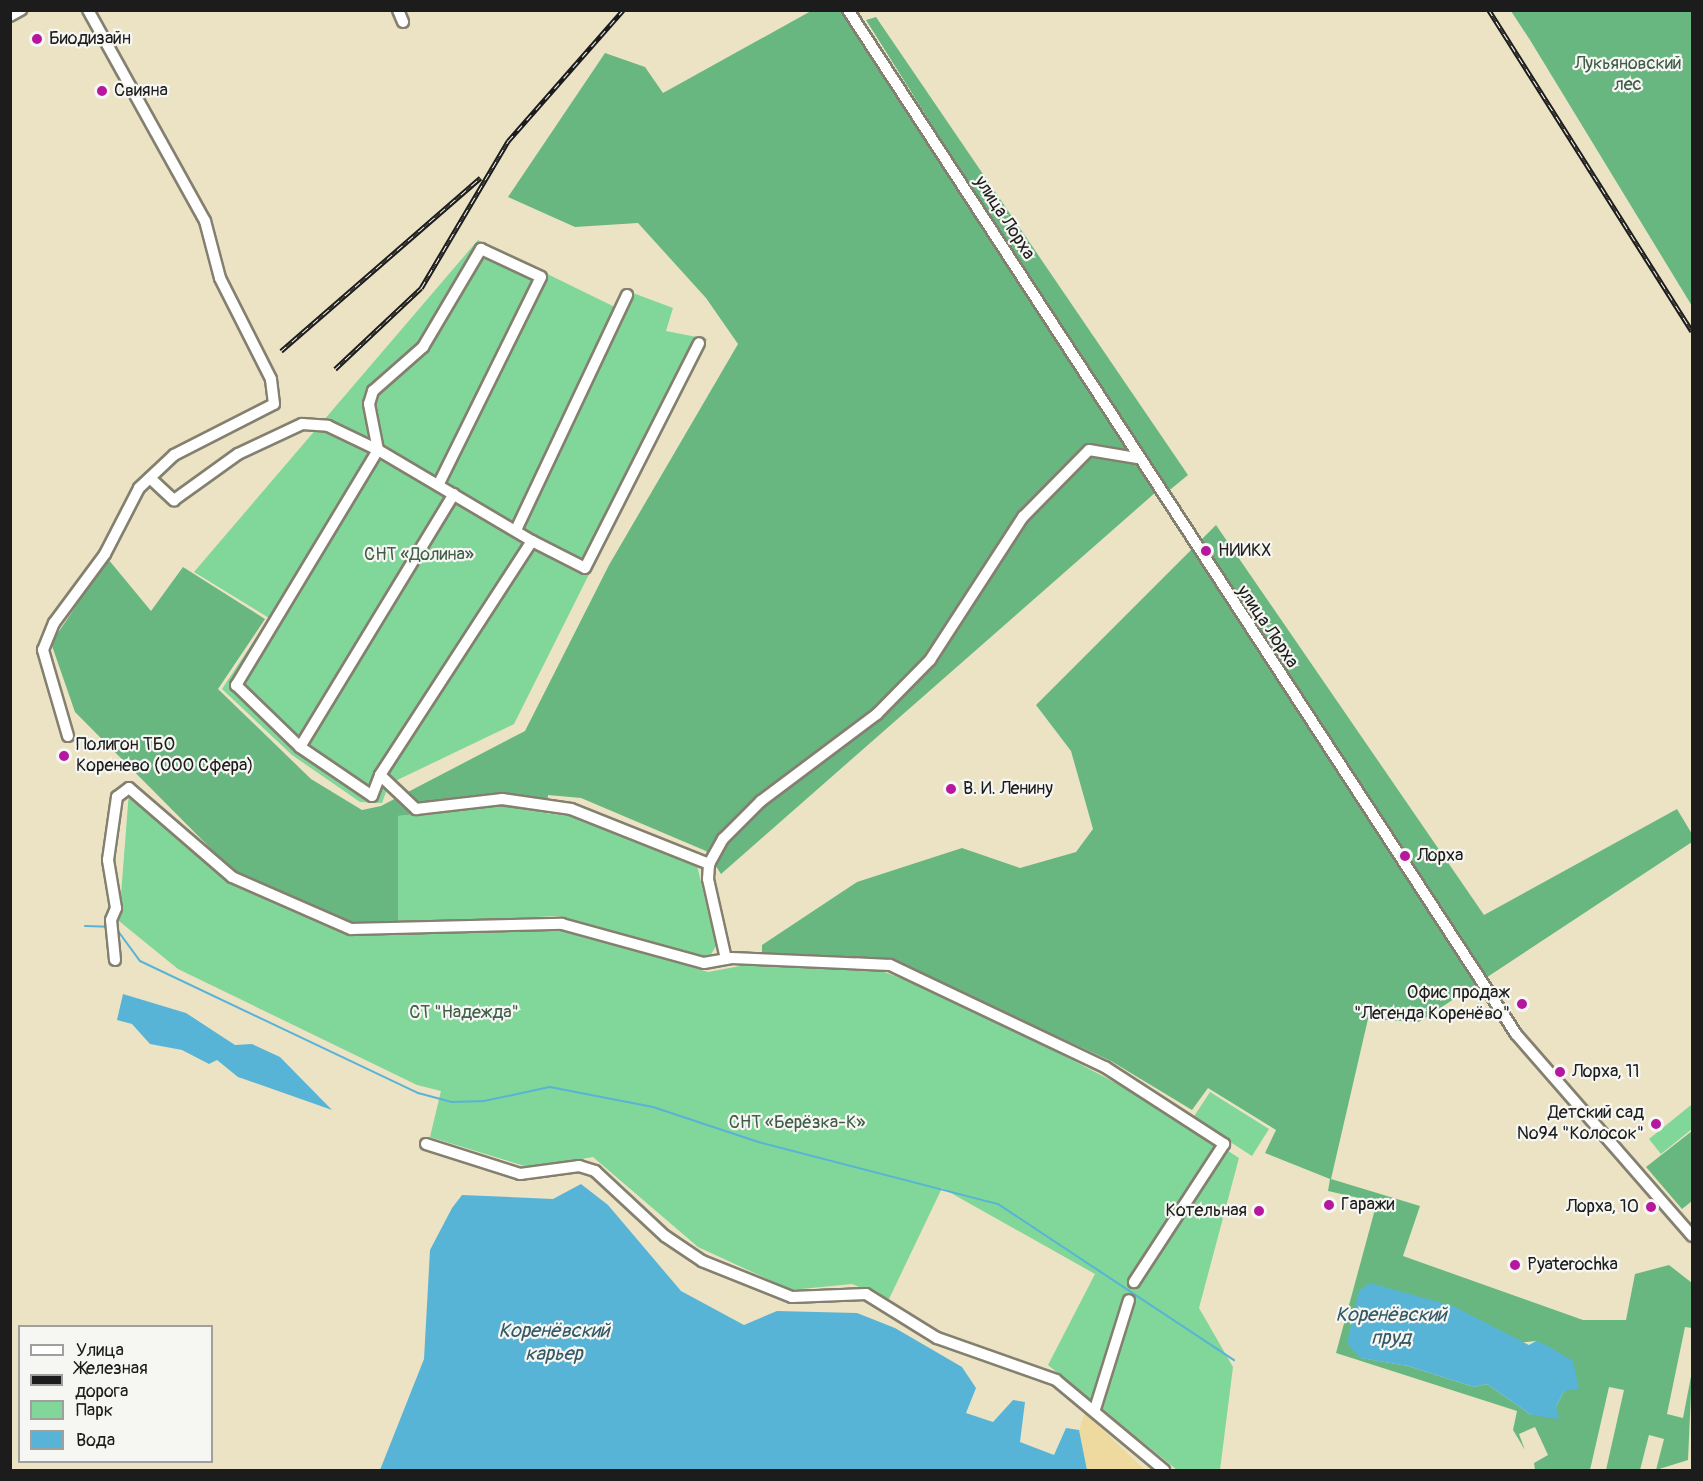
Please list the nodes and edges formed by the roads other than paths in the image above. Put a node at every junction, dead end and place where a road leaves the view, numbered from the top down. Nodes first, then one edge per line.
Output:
1 (21, 10) edge
2 (88, 10) edge
3 (398, 10) edge
4 (848, 10) edge
5 (10, 16) edge
6 (403, 22) dead end
7 (627, 295) dead end
8 (699, 344) dead end
9 (378, 450) junction
10 (1137, 458) junction
11 (150, 478) junction
12 (438, 485) junction
13 (454, 494) junction
14 (516, 530) junction
15 (532, 541) junction
16 (68, 736) dead end
17 (300, 747) junction
18 (380, 776) junction
19 (709, 864) junction
20 (726, 959) junction
21 (115, 960) dead end
22 (426, 1144) dead end
23 (1692, 1236) edge
24 (1134, 1282) dead end
25 (1129, 1300) dead end
26 (1095, 1409) junction
27 (1164, 1470) edge

1 - 5 street
2 - 11 street
3 - 6 street
4 - 10 street, улица Лорха
7 - 14 street
8 - 15 street
9 - 11 street
9 - 12 street
9 - 12 street
9 - 17 street
10 - 19 street
10 - 23 street, улица Лорха
11 - 16 street
12 - 13 street
13 - 14 street
13 - 17 street
14 - 15 street
15 - 18 street
17 - 18 street
18 - 19 street
19 - 20 street
20 - 21 street
20 - 24 street
22 - 26 street
25 - 26 street
26 - 27 street

